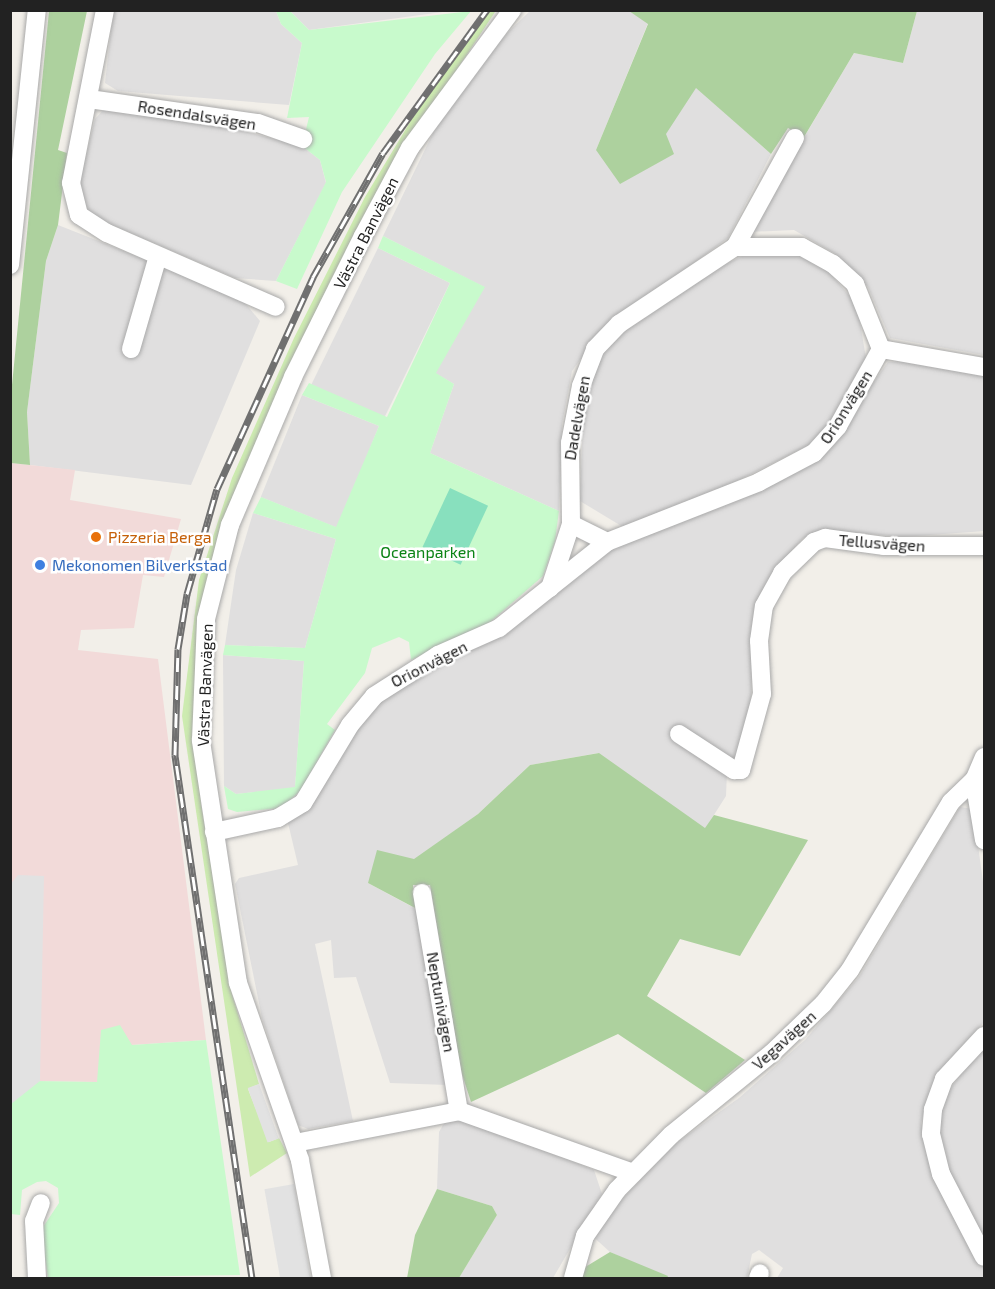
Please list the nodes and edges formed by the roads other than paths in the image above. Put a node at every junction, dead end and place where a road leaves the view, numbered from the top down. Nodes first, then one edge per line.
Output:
1 (37, 10) edge
2 (105, 10) edge
3 (512, 10) edge
4 (89, 99) junction
5 (795, 138) dead end
6 (303, 139) dead end
7 (735, 247) junction
8 (158, 256) junction
9 (10, 265) edge
10 (276, 307) dead end
11 (131, 349) dead end
12 (881, 349) junction
13 (984, 367) edge
14 (571, 524) junction
15 (607, 542) junction
16 (984, 546) edge
17 (550, 588) junction
18 (679, 734) dead end
19 (984, 758) edge
20 (974, 780) junction
21 (214, 832) junction
22 (984, 840) edge
23 (423, 893) dead end
24 (984, 1036) edge
25 (459, 1111) junction
26 (295, 1143) junction
27 (633, 1173) junction
28 (41, 1203) dead end
29 (984, 1256) edge
30 (37, 1278) edge
31 (322, 1278) edge
32 (573, 1278) edge

1 - 9 street
2 - 4 street
3 - 21 street, Västra Banvägen
4 - 6 street, Rosendalsvägen
4 - 8 street
5 - 7 street, Dadelvägen
7 - 12 street
7 - 14 street, Dadelvägen
8 - 10 street
8 - 11 street
12 - 13 street
12 - 15 street, Orionvägen
14 - 15 street
14 - 17 street, Dadelvägen
15 - 17 street, Orionvägen
16 - 18 street, Tellusvägen
17 - 21 street, Orionvägen
19 - 20 street
20 - 22 street
20 - 27 street, Vegavägen
21 - 26 street, Västra Banvägen
23 - 25 street, Neptunivägen
24 - 29 street
25 - 26 street
25 - 27 street
26 - 31 street, Västra Banvägen
27 - 32 street, Vegavägen
28 - 30 street

